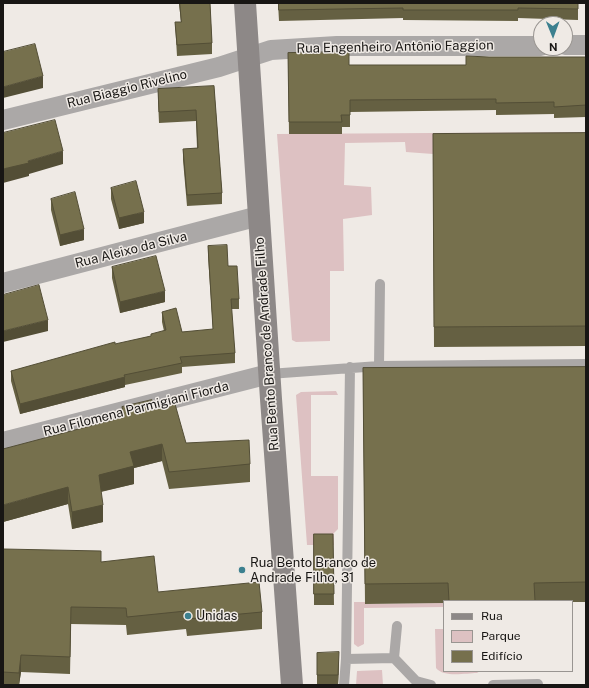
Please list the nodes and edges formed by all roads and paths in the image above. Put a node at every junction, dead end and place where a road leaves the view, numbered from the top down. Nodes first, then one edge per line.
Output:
1 (245, 3) edge
2 (586, 45) edge
3 (533, 46) edge
4 (573, 46) edge
5 (250, 56) junction
6 (3, 120) edge
7 (259, 216) junction
8 (3, 283) edge
9 (380, 284) dead end
10 (586, 364) edge
11 (379, 366) junction
12 (350, 367) junction
13 (269, 374) junction
14 (3, 442) edge
15 (397, 626) dead end
16 (394, 658) junction
17 (346, 659) junction
18 (538, 684) dead end
19 (292, 685) edge
20 (344, 685) edge
21 (430, 685) edge
22 (493, 685) edge

1 - 5 street, Rua Bento Branco de Andrade Filho
2 - 4 street
3 - 5 street, Rua Engenheiro Antônio Faggion
5 - 6 street, Rua Biaggio Rivelino
5 - 7 street, Rua Bento Branco de Andrade Filho
7 - 8 street, Rua Aleixo da Silva
7 - 13 street, Rua Bento Branco de Andrade Filho
9 - 11 lane
10 - 11 lane
11 - 12 lane
12 - 13 lane
12 - 17 lane
13 - 14 street, Rua Filomena Parmigiani Fiorda
13 - 19 street, Rua Bento Branco de Andrade Filho
15 - 16 lane
16 - 17 lane
16 - 21 lane
17 - 20 lane
18 - 22 lane

